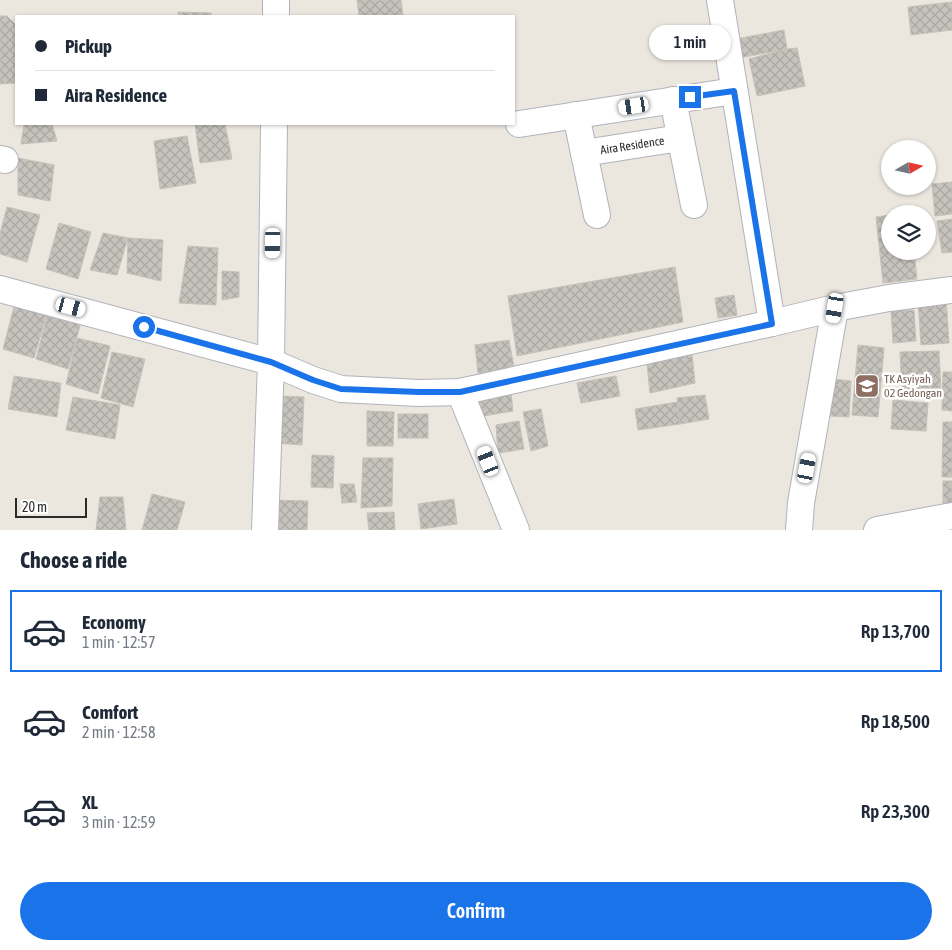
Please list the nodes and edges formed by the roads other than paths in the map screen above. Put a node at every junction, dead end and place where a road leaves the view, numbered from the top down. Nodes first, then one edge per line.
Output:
1 (276, 0) edge
2 (720, 0) edge
3 (276, 15) edge
4 (734, 91) junction
5 (673, 100) junction
6 (576, 115) junction
7 (519, 124) dead end
8 (274, 125) edge
9 (680, 138) junction
10 (584, 153) junction
11 (694, 205) dead end
12 (597, 215) dead end
13 (0, 289) edge
14 (952, 290) edge
15 (835, 308) junction
16 (772, 324) junction
17 (271, 362) junction
18 (460, 392) junction
19 (952, 516) edge
20 (265, 530) edge
21 (516, 530) edge
22 (799, 530) edge
23 (877, 530) edge

1 - 3 street
2 - 4 street
4 - 5 street
4 - 16 street
5 - 6 street
5 - 9 street, Aira Residence
6 - 7 street
6 - 10 street, Aira Residence
8 - 17 street
9 - 10 street, Aira Residence
9 - 11 street, Aira Residence
10 - 12 street, Aira Residence
13 - 17 street
14 - 15 street
15 - 16 street
15 - 22 street
16 - 18 street
17 - 18 street
17 - 20 street
18 - 21 street
19 - 23 street

